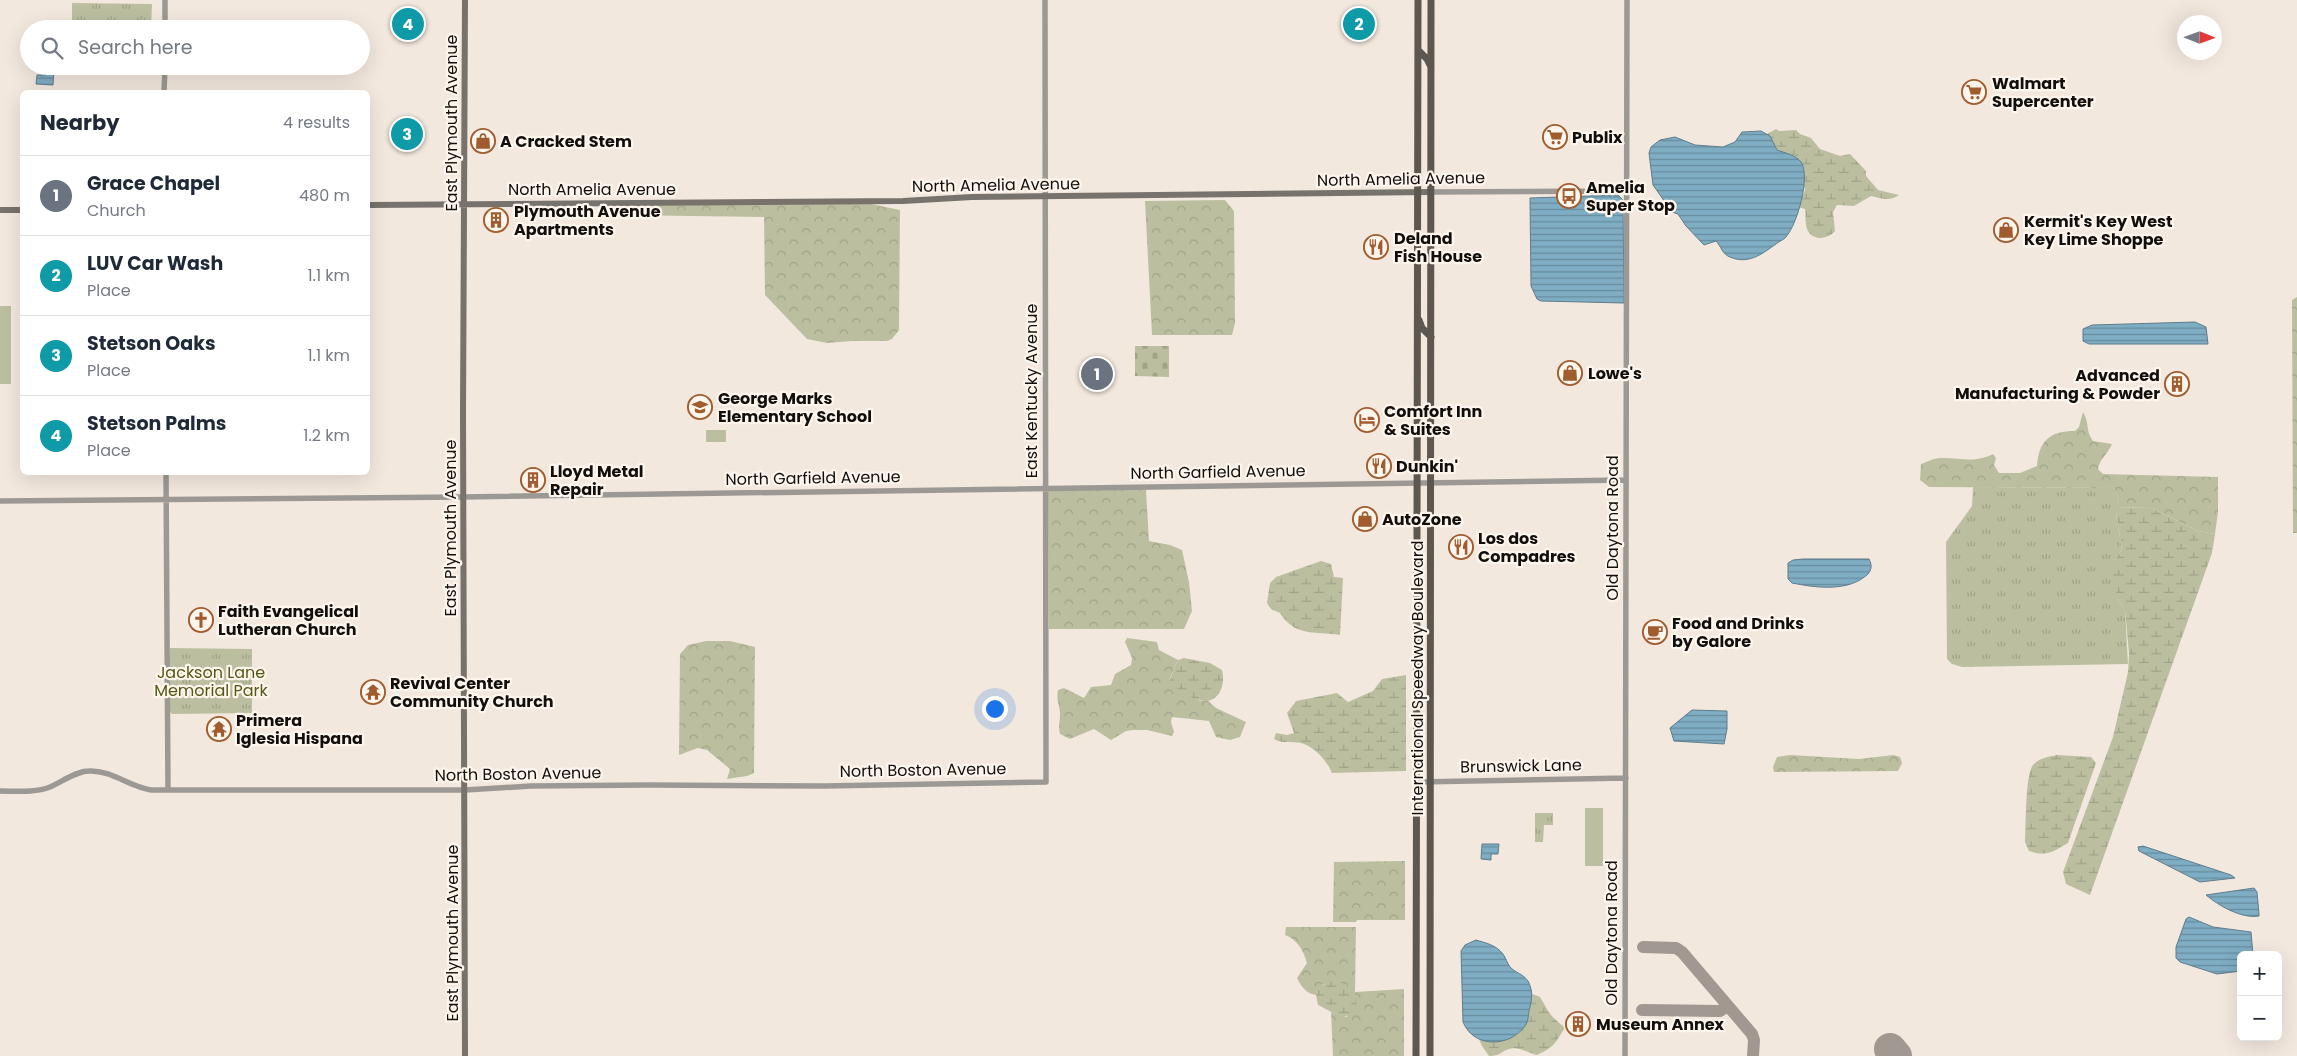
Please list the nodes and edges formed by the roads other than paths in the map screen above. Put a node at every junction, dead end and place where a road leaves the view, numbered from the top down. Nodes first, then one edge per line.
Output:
1 (165, 0) edge
2 (466, 0) edge
3 (1046, 0) edge
4 (1418, 0) edge
5 (1431, 0) edge
6 (1628, 0) edge
7 (165, 20) edge
8 (1418, 50) junction
9 (1432, 71) junction
10 (165, 75) edge
11 (164, 90) edge
12 (1626, 191) junction
13 (1418, 192) junction
14 (1431, 192) junction
15 (1046, 197) junction
16 (465, 203) junction
17 (370, 205) edge
18 (0, 210) edge
19 (20, 210) edge
20 (1418, 318) junction
21 (1431, 337) junction
22 (1418, 341) junction
23 (1431, 355) junction
24 (166, 475) edge
25 (1625, 480) junction
26 (1431, 481) junction
27 (1417, 482) junction
28 (1044, 488) junction
29 (464, 497) junction
30 (166, 499) junction
31 (0, 501) edge
32 (1626, 778) junction
33 (1046, 782) joint
34 (1417, 782) junction
35 (1430, 782) junction
36 (168, 790) junction
37 (465, 790) junction
38 (0, 792) edge
39 (1416, 903) junction
40 (1430, 923) junction
41 (1416, 924) junction
42 (1430, 944) junction
43 (465, 1056) edge
44 (1416, 1056) edge
45 (1430, 1056) edge
46 (1625, 1056) edge

1 - 7 street
2 - 16 main road, East Plymouth Avenue
3 - 15 street, East Kentucky Avenue
4 - 8 main road, International Speedway Boulevard
5 - 9 main road, International Speedway Boulevard
6 - 12 street, Old Daytona Road
8 - 9 main road
8 - 13 main road, International Speedway Boulevard
9 - 14 main road, International Speedway Boulevard
10 - 11 street
12 - 14 street, North Amelia Avenue
12 - 25 street, Old Daytona Road
13 - 14 main road, North Amelia Avenue
13 - 15 main road, North Amelia Avenue
13 - 20 main road, International Speedway Boulevard
14 - 21 main road, International Speedway Boulevard
15 - 16 main road, North Amelia Avenue
15 - 28 street, East Kentucky Avenue
16 - 17 main road, North Amelia Avenue
16 - 29 main road, East Plymouth Avenue
18 - 19 main road
20 - 21 main road
20 - 22 main road, International Speedway Boulevard
21 - 23 main road, International Speedway Boulevard
22 - 23 main road
22 - 27 main road, International Speedway Boulevard
23 - 26 main road, International Speedway Boulevard
24 - 30 street
25 - 26 street, North Garfield Avenue
25 - 32 street, Old Daytona Road
26 - 27 street, North Garfield Avenue
26 - 35 main road, International Speedway Boulevard
27 - 28 street, North Garfield Avenue
27 - 34 main road, International Speedway Boulevard
28 - 29 street, North Garfield Avenue
28 - 33 street, East Kentucky Avenue
29 - 30 street, North Garfield Avenue
29 - 37 main road, East Plymouth Avenue
30 - 31 street, North Garfield Avenue
30 - 36 street
32 - 35 street, Brunswick Lane
32 - 46 street, Old Daytona Road
33 - 37 street, North Boston Avenue
34 - 35 street, Brunswick Lane
34 - 39 main road, International Speedway Boulevard
35 - 40 main road, International Speedway Boulevard
36 - 37 street, North Boston Avenue
36 - 38 street, North Boston Avenue
37 - 43 main road, East Plymouth Avenue
39 - 40 main road
39 - 41 main road, International Speedway Boulevard
40 - 42 main road, International Speedway Boulevard
41 - 42 main road
41 - 44 main road, International Speedway Boulevard
42 - 45 main road, International Speedway Boulevard

